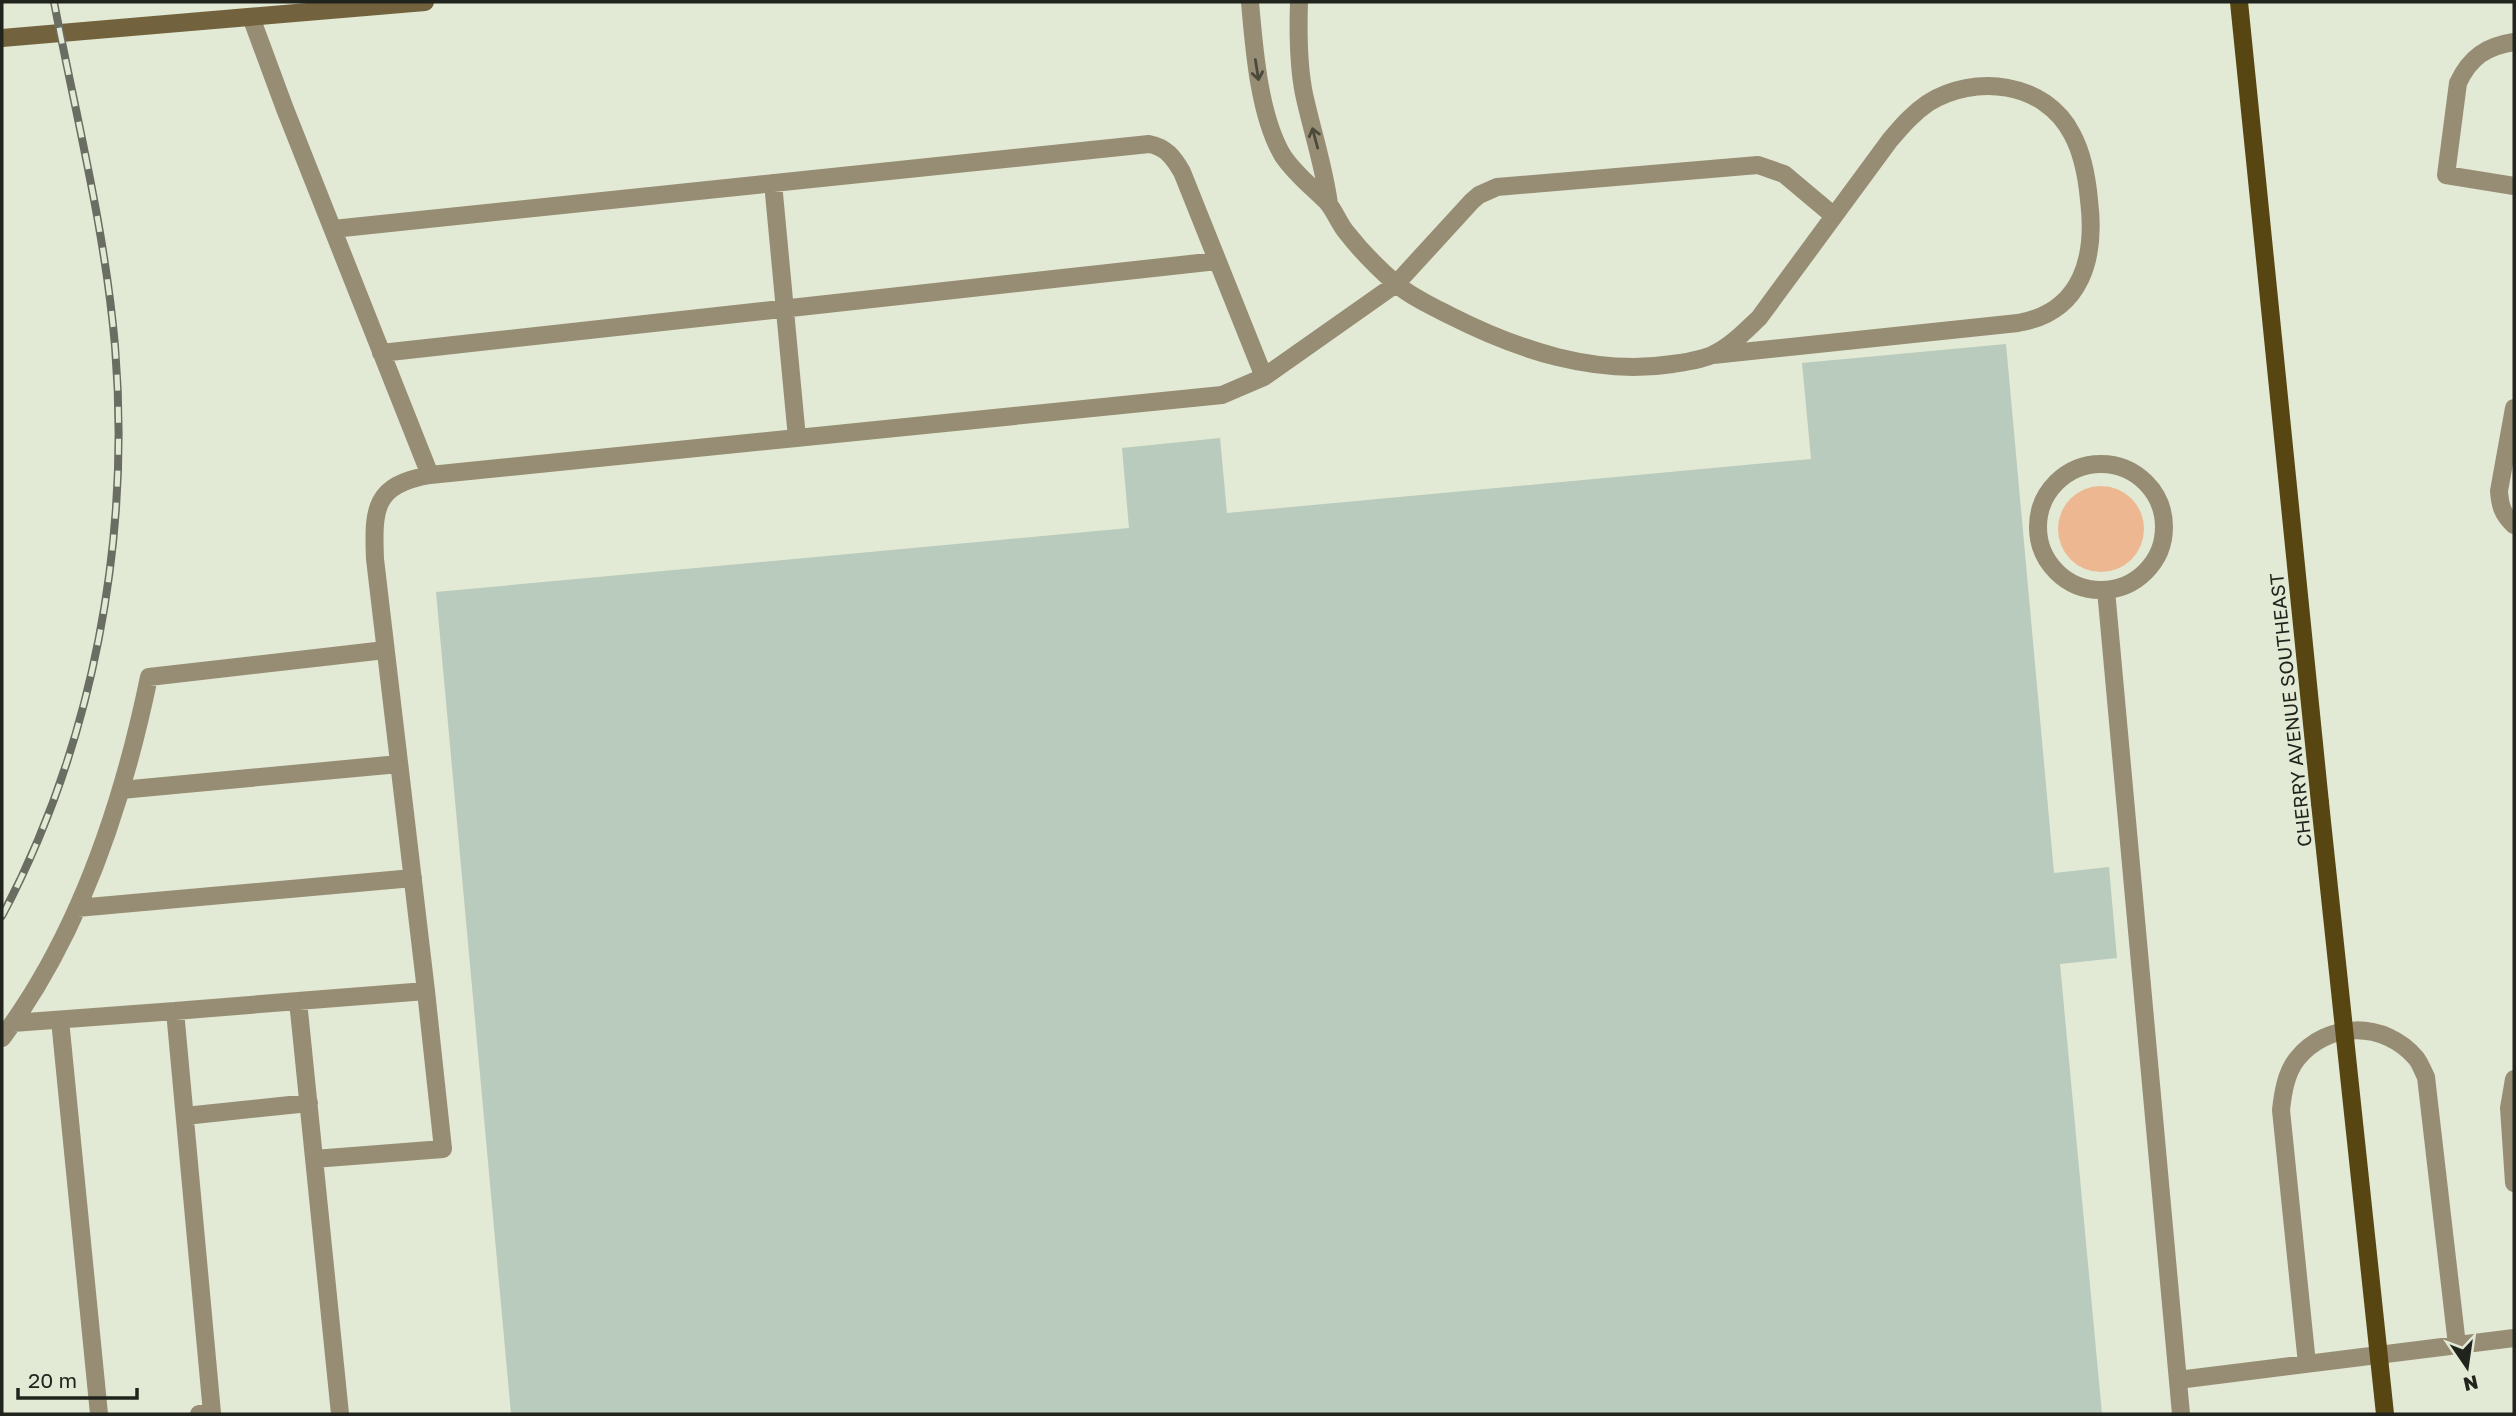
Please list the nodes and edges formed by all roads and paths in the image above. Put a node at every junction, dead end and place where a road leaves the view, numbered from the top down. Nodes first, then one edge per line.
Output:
1 (425, 2) edge
2 (1250, 2) edge
3 (1299, 2) edge
4 (2239, 2) edge
5 (251, 17) junction
6 (2, 38) edge
7 (2514, 43) edge
8 (773, 183) junction
9 (2514, 186) edge
10 (1329, 204) junction
11 (1834, 216) junction
12 (333, 229) junction
13 (1217, 261) junction
14 (1396, 284) junction
15 (785, 309) junction
16 (381, 353) junction
17 (1713, 355) junction
18 (1264, 377) junction
19 (2514, 408) edge
20 (797, 438) junction
21 (430, 475) junction
22 (2514, 525) edge
23 (2106, 590) junction
24 (385, 650) junction
25 (399, 764) junction
26 (121, 790) junction
27 (413, 878) junction
28 (77, 908) junction
29 (426, 991) junction
30 (298, 1001) junction
31 (174, 1011) junction
32 (60, 1020) junction
33 (13, 1023) junction
34 (2, 1038) edge
35 (2514, 1079) edge
36 (309, 1103) junction
37 (185, 1116) junction
38 (314, 1158) junction
39 (2514, 1183) edge
40 (2514, 1338) edge
41 (2457, 1345) junction
42 (2307, 1364) junction
43 (2178, 1380) junction
44 (99, 1414) edge
45 (200, 1414) edge
46 (340, 1414) edge
47 (2181, 1414) edge
48 (2385, 1414) edge

1 - 5 street
2 -> 10 lane
10 -> 3 lane
4 - 48 main road, CHERRY AVENUE SOUTHEAST, bridge
5 - 6 street
5 - 12 lane
7 - 9 lane
8 - 12 lane
8 - 13 lane
8 - 15 lane
10 - 14 lane
11 - 14 lane
11 - 17 lane
11 - 17 lane
12 - 16 lane
13 - 15 lane
13 - 18 lane
14 - 17 lane
14 - 18 lane
15 - 16 lane
15 - 20 lane
16 - 21 lane
18 - 20 lane
19 - 22 lane
20 - 21 lane
21 - 24 lane
23 - 23 lane
23 - 43 lane
24 - 25 lane
24 - 26 lane
25 - 26 lane
25 - 27 lane
26 - 28 lane
27 - 28 lane
27 - 29 lane
28 - 33 lane
29 - 30 lane
29 - 38 lane
30 - 31 lane
30 - 36 lane
31 - 32 lane
31 - 37 lane
32 - 33 lane
32 - 44 lane
33 - 34 lane
35 - 39 lane
36 - 37 lane
36 - 38 lane
37 - 45 lane
38 - 46 lane
40 - 41 lane
41 - 42 lane
41 - 42 lane
42 - 43 lane
43 - 47 lane

